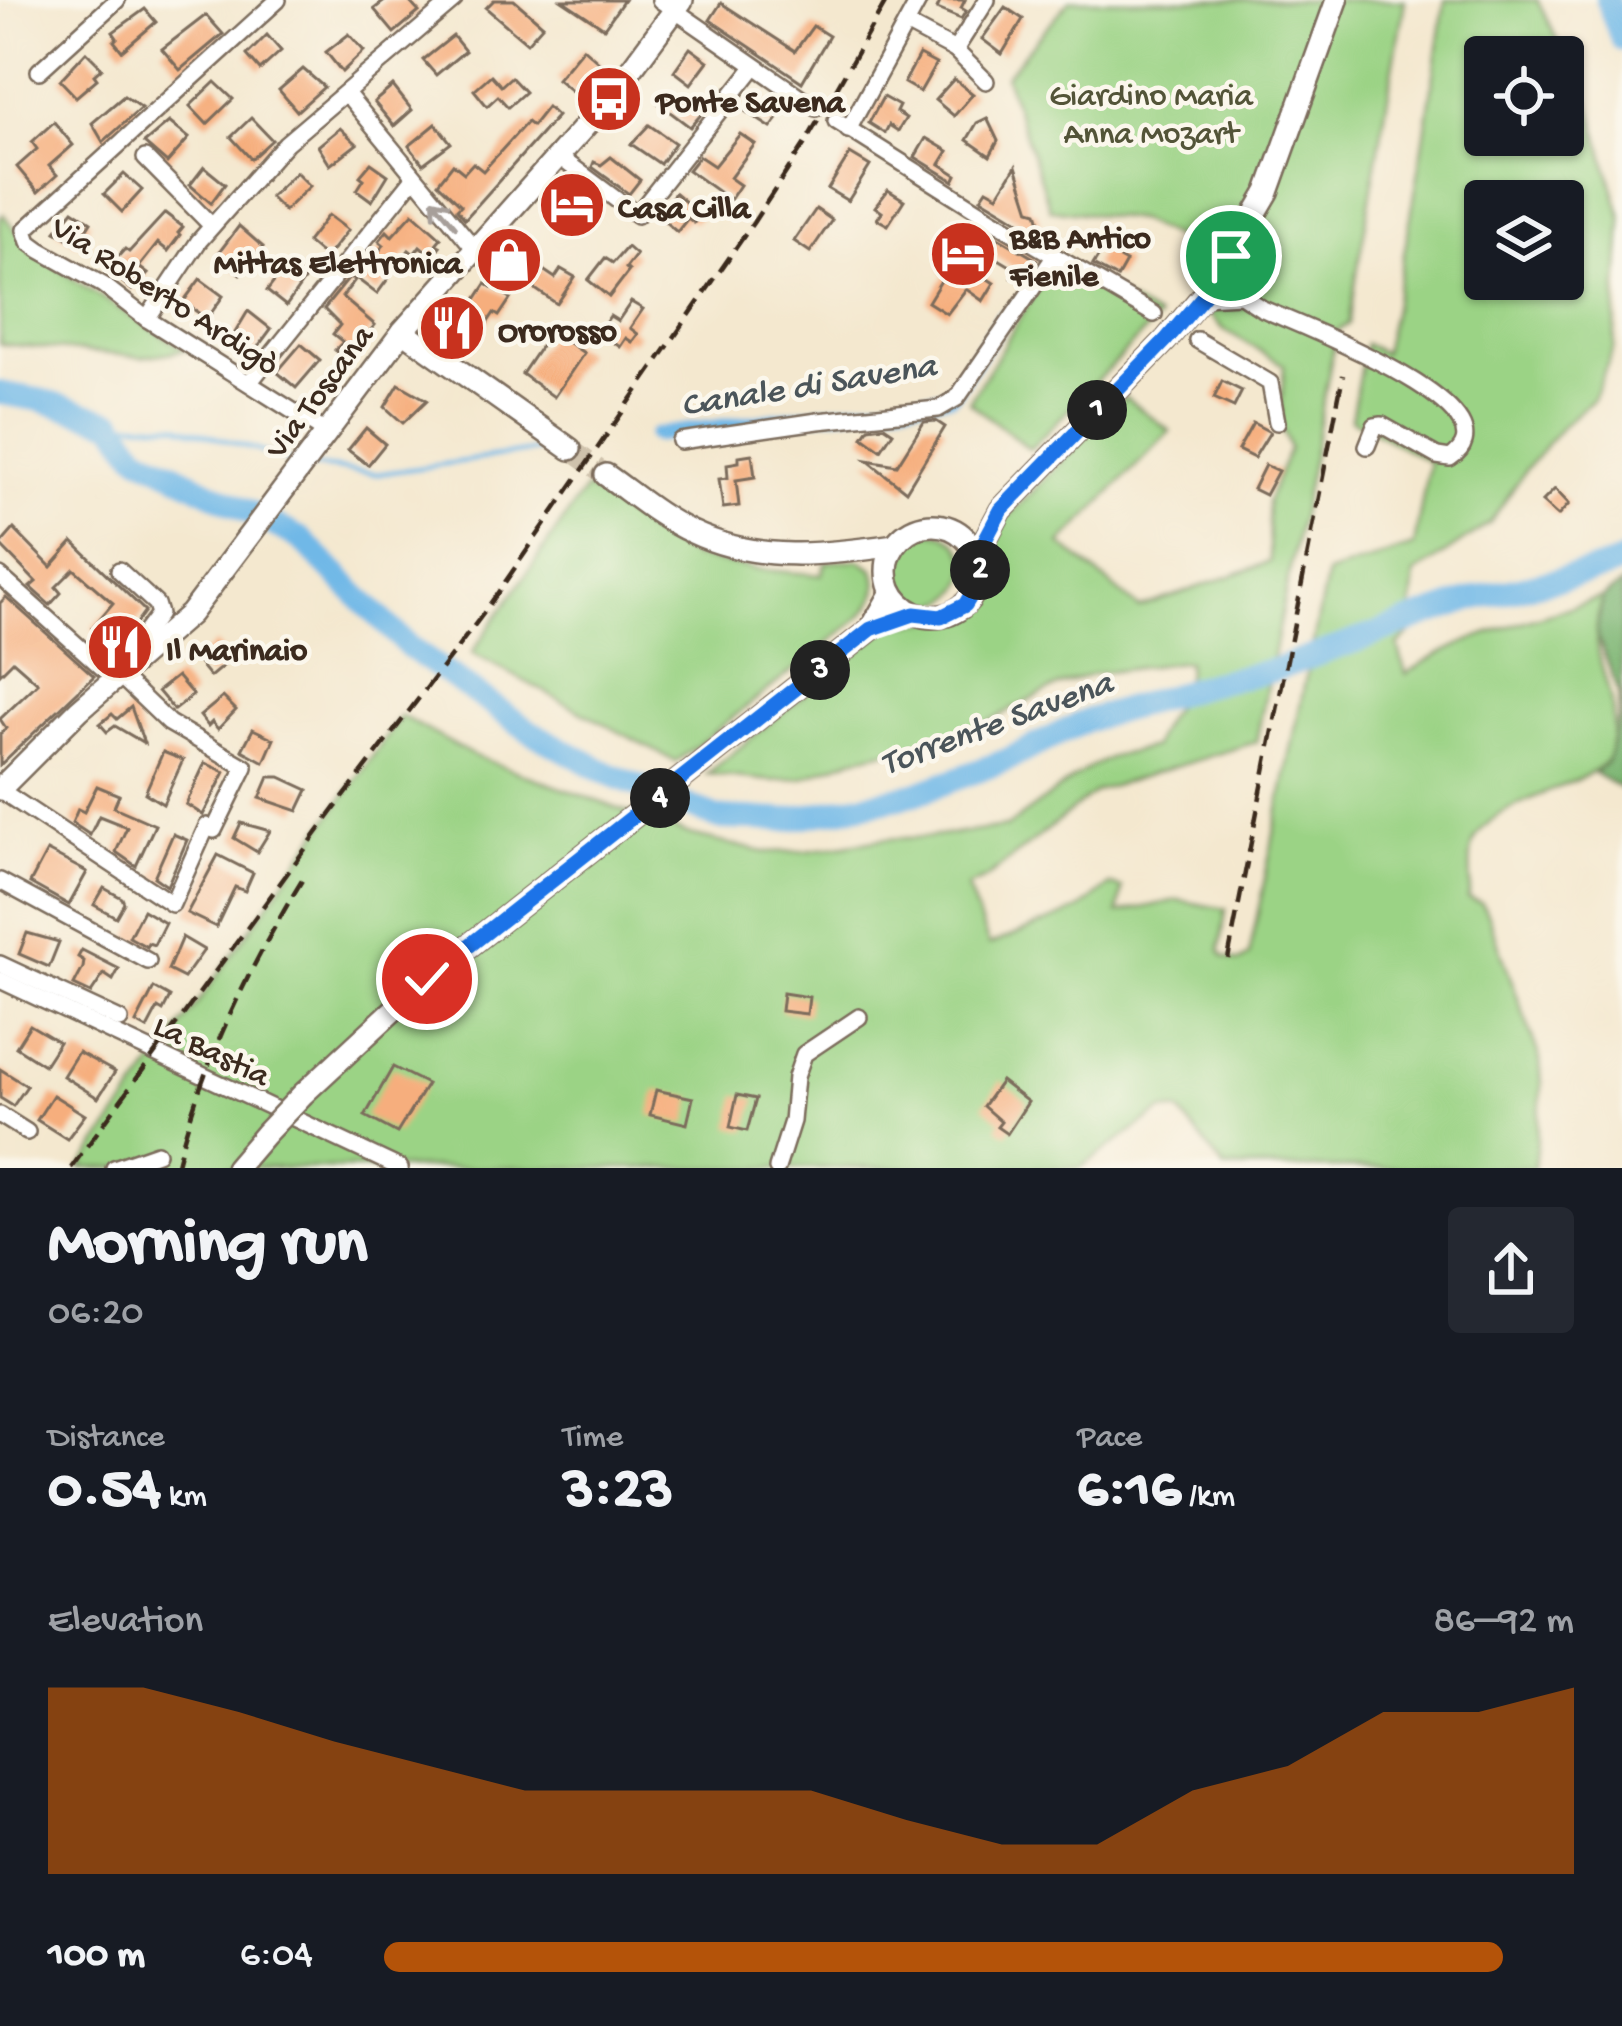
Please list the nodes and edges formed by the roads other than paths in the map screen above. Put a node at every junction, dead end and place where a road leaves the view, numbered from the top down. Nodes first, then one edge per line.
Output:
1 (117, 0) edge
2 (278, 0) edge
3 (454, 0) edge
4 (919, 0) edge
5 (987, 0) edge
6 (1337, 0) edge
7 (672, 3) edge
8 (906, 24) junction
9 (951, 48) junction
10 (754, 68) junction
11 (39, 71) dead end
12 (986, 81) dead end
13 (346, 93) junction
14 (816, 108) dead end
15 (558, 156) junction
16 (145, 158) dead end
17 (415, 178) junction
18 (212, 226) junction
19 (475, 248) junction
20 (1054, 256) junction
21 (1231, 256) junction
22 (1240, 295) junction
23 (1202, 297) junction
24 (1154, 314) dead end
25 (147, 319) junction
26 (403, 331) junction
27 (1197, 340) dead end
28 (249, 383) junction
29 (1277, 422) dead end
30 (319, 441) junction
31 (680, 441) dead end
32 (1367, 446) dead end
33 (570, 449) tunnel mouth
34 (606, 475) tunnel mouth
35 (1001, 510) junction
36 (954, 530) junction
37 (895, 545) junction
38 (848, 552) junction
39 (977, 555) junction
40 (119, 570) dead end
41 (0, 576) edge
42 (889, 582) junction
43 (914, 614) junction
44 (871, 629) junction
45 (122, 673) junction
46 (0, 789) edge
47 (0, 881) edge
48 (148, 961) dead end
49 (0, 964) edge
50 (0, 980) edge
51 (860, 1017) dead end
52 (120, 1021) dead end
53 (0, 1115) edge
54 (27, 1132) dead end
55 (157, 1154) dead end
56 (114, 1168) edge
57 (236, 1168) edge
58 (400, 1168) edge
59 (777, 1168) edge

1 - 11 street
2 - 25 street, Via Roberto Ardigò
3 - 13 street
4 - 8 street
5 - 9 street
6 - 21 main road
7 - 10 street
7 - 15 main road, Via Toscana
8 - 9 street
8 - 20 street
9 - 12 street
10 - 14 street
10 - 15 street
13 - 17 street
13 - 18 street
15 - 19 main road, Via Toscana
16 - 18 street
19 -> 17 street
17 - 28 street
18 - 25 street
19 - 26 main road, Via Toscana
20 - 24 street
20 - 31 street
21 - 22 street
21 - 23 main road
22 - 23 street
22 - 32 street
23 - 35 main road
25 - 28 street, Via Roberto Ardigò
26 - 30 main road, Via Toscana
26 - 33 main road
27 - 29 street
28 - 30 street, Via Roberto Ardigò
30 - 45 main road, Via Toscana
34 - 38 main road
35 - 36 main road
35 - 39 main road
36 - 37 main road
36 - 39 main road
37 - 38 main road
37 - 42 main road
38 - 42 main road
39 - 43 main road
40 - 45 street, Via Toscana
41 - 45 street
42 - 43 main road
42 - 44 main road
43 - 44 main road
44 - 57 main road, bridge
45 - 46 main road, Via Toscana
45 - 46 street, Via Toscana
47 - 48 street
49 - 52 street
50 - 58 street, La Bastia
51 - 59 street
53 - 54 street
55 - 56 street

